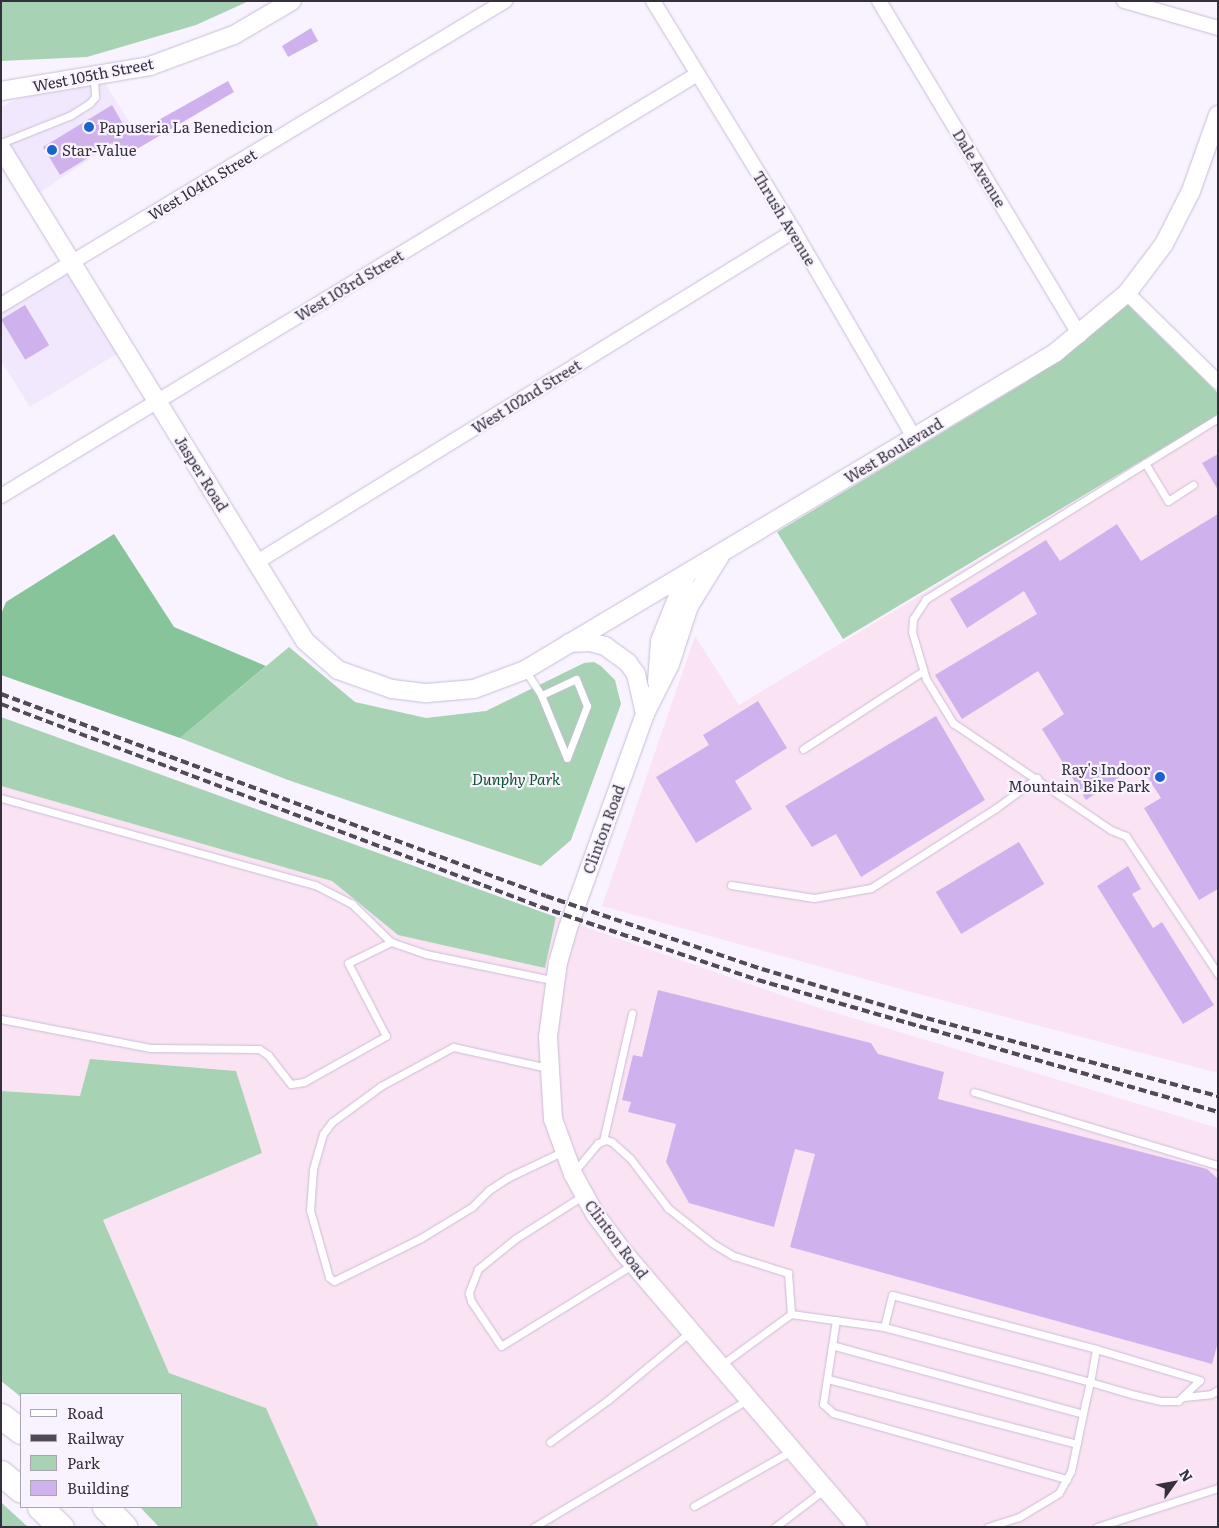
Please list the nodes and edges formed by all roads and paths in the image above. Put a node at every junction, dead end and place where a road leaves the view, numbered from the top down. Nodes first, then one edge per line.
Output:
1 (292, 1) edge
2 (505, 1) edge
3 (653, 1) edge
4 (880, 1) edge
5 (1124, 1) edge
6 (1218, 28) edge
7 (94, 75) junction
8 (696, 75) junction
9 (1, 91) edge
10 (1218, 115) edge
11 (1, 143) edge
12 (1, 148) edge
13 (794, 231) junction
14 (73, 261) junction
15 (1127, 293) junction
16 (1, 305) edge
17 (1080, 335) junction
18 (1218, 382) edge
19 (157, 401) junction
20 (1218, 418) edge
21 (914, 437) junction
22 (1145, 463) junction
23 (1193, 485) dead end
24 (1, 496) edge
25 (722, 553) junction
26 (258, 562) junction
27 (687, 573) junction
28 (682, 602) junction
29 (568, 643) junction
30 (525, 670) junction
31 (923, 671) junction
32 (474, 689) joint
33 (541, 695) junction
34 (645, 714) junction
35 (803, 749) dead end
36 (1037, 778) junction
37 (1, 798) edge
38 (731, 885) dead end
39 (391, 942) junction
40 (1218, 974) edge
41 (556, 981) junction
42 (632, 1013) dead end
43 (1, 1019) edge
44 (548, 1068) junction
45 (974, 1092) dead end
46 (603, 1141) junction
47 (565, 1151) junction
48 (1218, 1165) edge
49 (573, 1174) junction
50 (585, 1195) junction
51 (634, 1264) junction
52 (791, 1314) junction
53 (836, 1320) junction
54 (884, 1327) junction
55 (691, 1331) junction
56 (834, 1346) junction
57 (1096, 1350) junction
58 (721, 1365) junction
59 (828, 1379) junction
60 (1090, 1382) junction
61 (1218, 1390) edge
62 (1184, 1397) junction
63 (749, 1398) junction
64 (1083, 1414) junction
65 (1, 1416) edge
66 (20, 1430) edge
67 (550, 1442) dead end
68 (1077, 1444) junction
69 (793, 1450) junction
70 (1, 1473) edge
71 (1067, 1479) junction
72 (826, 1488) junction
73 (1218, 1488) edge
74 (20, 1489) edge
75 (694, 1506) dead end
76 (41, 1508) edge
77 (106, 1508) edge
78 (61, 1527) edge
79 (124, 1527) edge
80 (534, 1527) edge
81 (775, 1527) edge
82 (858, 1527) edge
83 (988, 1527) edge
84 (1097, 1527) edge

1 - 7 street, West 105th Street
2 - 14 street, West 104th Street
3 - 8 street, Thrush Avenue
4 - 17 street, Dale Avenue
5 - 6 street
7 - 9 street, West 105th Street
7 - 11 lane
8 - 13 street, Thrush Avenue
8 - 19 street, West 103rd Street
10 - 15 street, West Boulevard
12 - 14 street, Jasper Road
13 - 21 street, Thrush Avenue
13 - 26 street, West 102nd Street
14 - 16 street, West 104th Street
14 - 19 street, Jasper Road
15 - 17 street, West Boulevard
15 - 18 street
17 - 21 street, West Boulevard
19 - 24 street, West 103rd Street
19 - 26 street, Jasper Road
20 - 22 lane
21 - 25 street, West Boulevard
22 - 23 lane
22 - 31 lane
25 - 27 street, West Boulevard
25 - 28 street, Clinton Road
26 - 32 street, Jasper Road
27 - 28 street, Clinton Road
27 - 29 street, West Boulevard
28 - 34 street, Clinton Road
29 - 30 street, West Boulevard
29 - 34 street
30 - 32 street, West Boulevard
30 - 33 lane
31 - 35 lane
31 - 36 lane
33 - 33 lane
34 - 41 street, Clinton Road
36 - 38 lane
36 - 40 lane
37 - 39 lane
39 - 41 lane
39 - 43 lane
41 - 44 street, Clinton Road
42 - 46 lane
44 - 47 street, Clinton Road
44 - 47 lane
45 - 48 lane
46 - 49 lane
46 - 52 lane
47 - 49 street, Clinton Road
49 - 50 street, Clinton Road
50 - 51 street, Clinton Road
50 - 51 lane
51 - 55 street, Clinton Road
52 - 53 lane
52 - 58 lane
53 - 54 lane
53 - 56 lane
54 - 57 lane
54 - 60 lane
55 - 58 street, Clinton Road
55 - 67 lane
56 - 59 lane
56 - 64 lane
57 - 60 lane
57 - 62 lane
58 - 63 street, Clinton Road
59 - 68 lane
59 - 71 lane
60 - 62 lane
60 - 64 lane
61 - 62 lane
63 - 69 street, Clinton Road
63 - 80 lane
64 - 68 lane
65 - 66 highway
68 - 71 lane
69 - 72 street, Clinton Road
69 - 75 lane
70 - 74 highway
71 - 83 lane
72 - 81 lane
72 - 82 street, Clinton Road
73 - 84 lane
76 - 78 highway
77 - 79 highway

